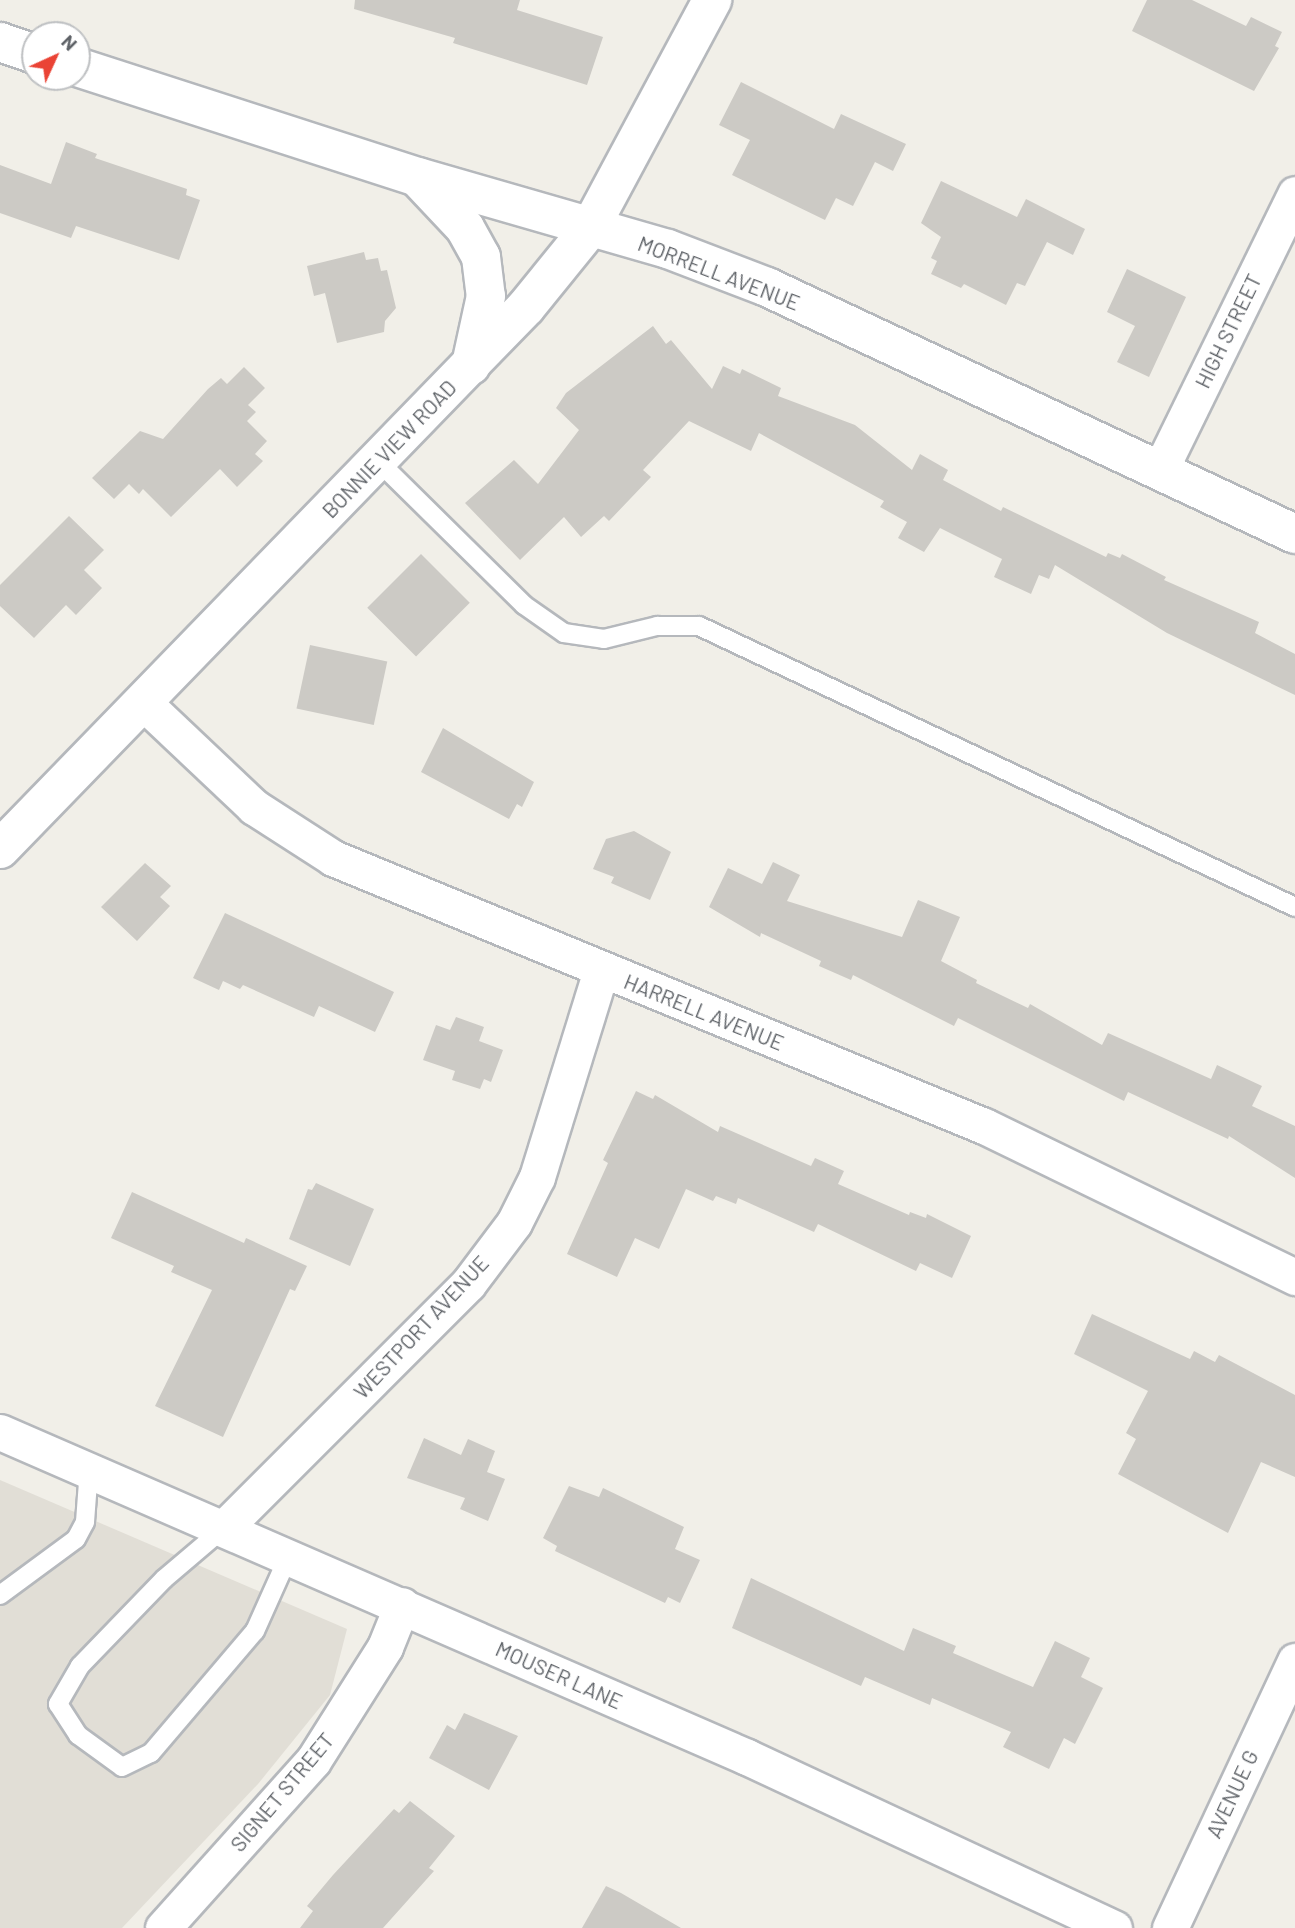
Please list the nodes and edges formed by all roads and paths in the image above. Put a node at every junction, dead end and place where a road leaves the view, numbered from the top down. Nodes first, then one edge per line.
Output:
1 (712, 0) edge
2 (0, 42) edge
3 (21, 49) edge
4 (91, 72) edge
5 (418, 177) junction
6 (1295, 194) edge
7 (590, 228) junction
8 (471, 365) junction
9 (378, 461) junction
10 (1161, 468) junction
11 (1295, 534) edge
12 (143, 702) junction
13 (0, 849) edge
14 (1295, 907) edge
15 (601, 970) junction
16 (1295, 1276) edge
17 (0, 1432) edge
18 (89, 1469) junction
19 (224, 1528) junction
20 (289, 1555) junction
21 (0, 1595) edge
22 (402, 1605) junction
23 (1295, 1661) edge
24 (163, 1928) edge
25 (1114, 1928) edge
26 (1170, 1928) edge

1 - 7 street, BONNIE VIEW ROAD
2 - 3 street
4 - 5 street, MORRELL AVENUE
5 - 7 street, MORRELL AVENUE
5 - 8 street
6 - 10 street, HIGH STREET
7 - 8 street, BONNIE VIEW ROAD
7 - 10 street, MORRELL AVENUE
8 - 9 street, BONNIE VIEW ROAD
9 - 12 street, BONNIE VIEW ROAD
9 - 14 lane
10 - 11 street, MORRELL AVENUE
12 - 13 street, BONNIE VIEW ROAD
12 - 15 street, HARRELL AVENUE
15 - 16 street, HARRELL AVENUE
15 - 19 street, WESTPORT AVENUE
17 - 18 street, MOUSER LANE
18 - 19 street, MOUSER LANE
18 - 21 lane
19 - 20 street, MOUSER LANE
19 - 20 lane
20 - 22 street, MOUSER LANE
22 - 24 street, SIGNET STREET
22 - 25 street, MOUSER LANE
23 - 26 street, AVENUE G

